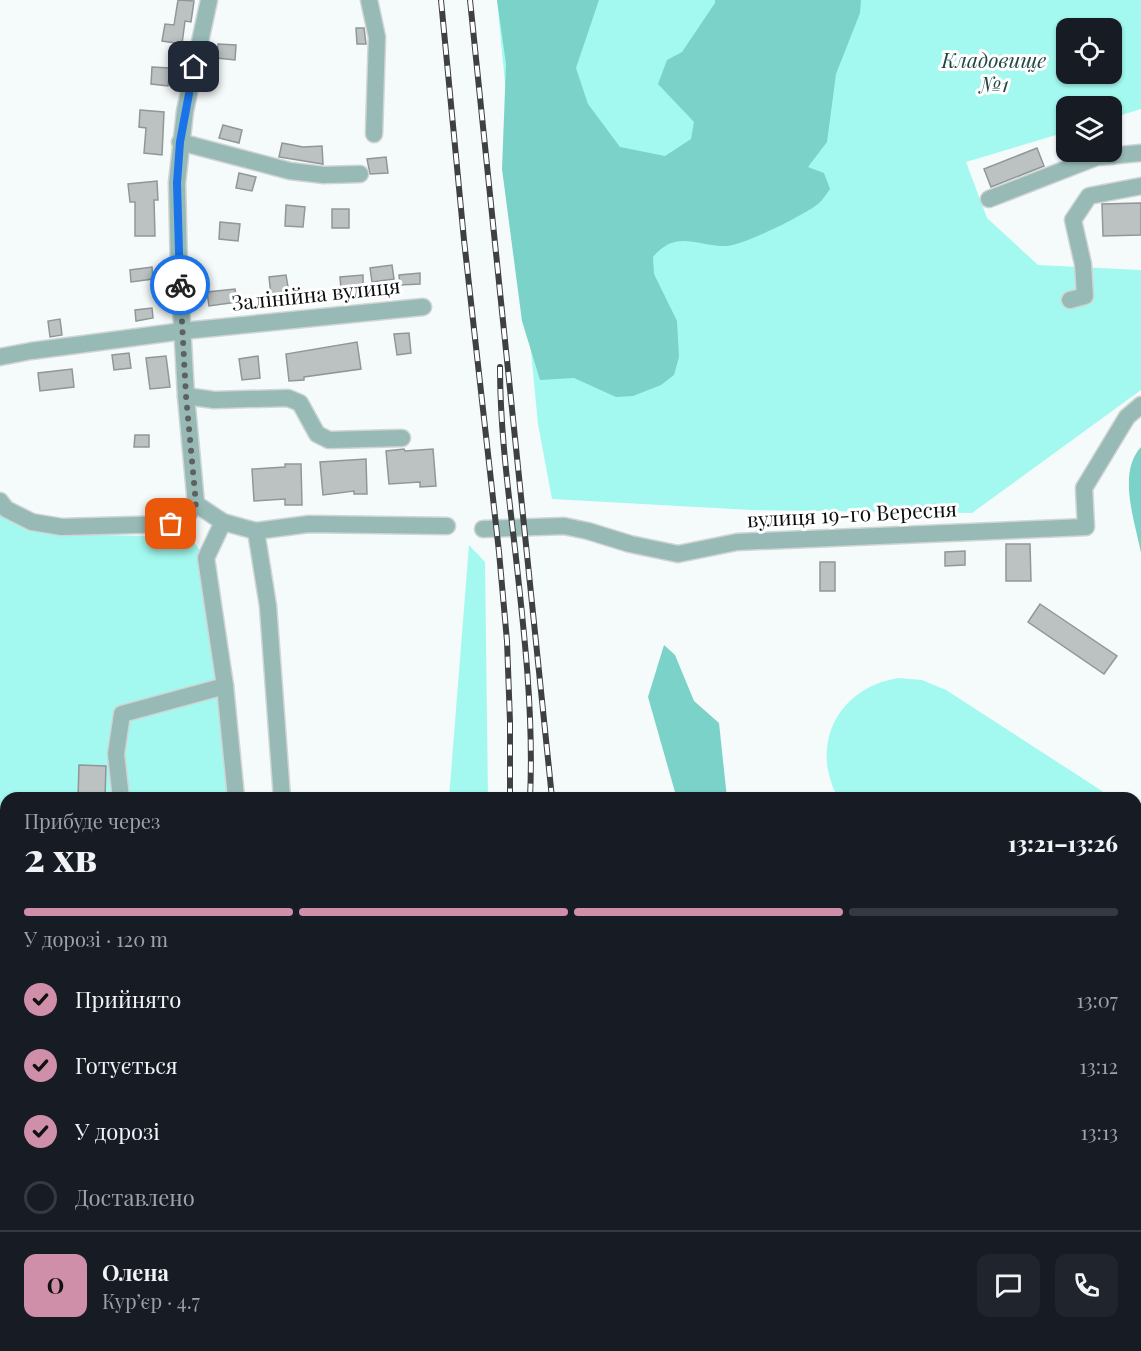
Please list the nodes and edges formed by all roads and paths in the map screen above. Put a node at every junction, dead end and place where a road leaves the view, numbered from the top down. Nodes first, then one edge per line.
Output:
1 (208, 0) edge
2 (369, 0) edge
3 (374, 134) dead end
4 (180, 142) junction
5 (1141, 153) edge
6 (360, 174) dead end
7 (1141, 186) edge
8 (989, 199) dead end
9 (1070, 300) dead end
10 (423, 307) dead end
11 (183, 331) junction
12 (0, 357) edge
13 (186, 396) junction
14 (1141, 405) edge
15 (402, 438) dead end
16 (0, 501) edge
17 (196, 504) junction
18 (223, 522) junction
19 (447, 526) dead end
20 (483, 530) dead end
21 (256, 531) junction
22 (225, 686) junction
23 (121, 792) edge
24 (235, 792) edge
25 (282, 792) edge

1 - 4 street
2 - 3 street
4 - 6 street
4 - 11 street
5 - 8 street
7 - 9 street
10 - 11 street, Залінійна вулиця
11 - 12 street, Залінійна вулиця
11 - 13 street
13 - 15 street
13 - 17 street
14 - 20 street, вулиця 19-го Вересня
16 - 17 street
17 - 18 street
18 - 21 street
18 - 22 street
19 - 21 street
21 - 25 street
22 - 23 street
22 - 24 street

